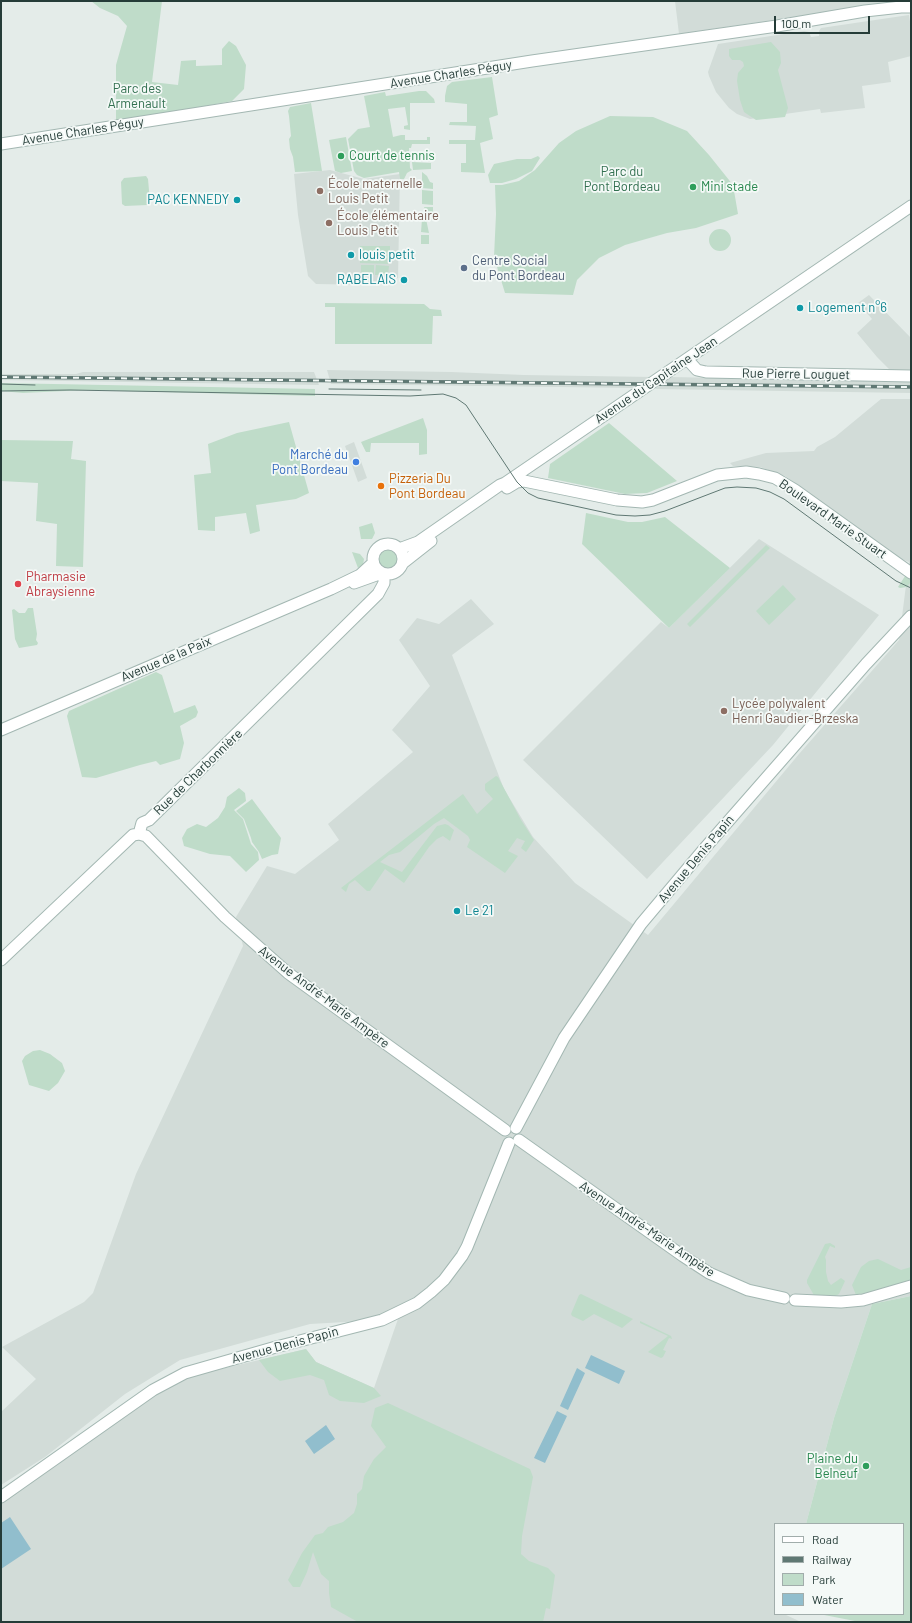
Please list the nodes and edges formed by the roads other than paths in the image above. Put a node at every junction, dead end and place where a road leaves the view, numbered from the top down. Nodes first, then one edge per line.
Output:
1 (908, 6) edge
2 (1, 144) edge
3 (911, 206) edge
4 (911, 211) edge
5 (688, 360) junction
6 (911, 376) edge
7 (532, 468) junction
8 (517, 479) junction
9 (535, 480) junction
10 (400, 549) junction
11 (373, 563) junction
12 (403, 563) junction
13 (911, 566) edge
14 (383, 573) junction
15 (911, 573) edge
16 (331, 589) junction
17 (911, 616) edge
18 (1, 730) edge
19 (139, 834) junction
20 (1, 960) edge
21 (511, 1129) junction
22 (514, 1142) junction
23 (911, 1286) edge
24 (1, 1497) edge

1 - 2 main road, Avenue Charles Péguy
3 - 5 main road, Avenue du Capitaine Jean
4 - 5 main road, Avenue du Capitaine Jean
5 - 6 main road, Rue Pierre Louguet
5 - 7 main road, Avenue du Capitaine Jean
5 - 8 main road, Avenue du Capitaine Jean
7 - 8 main road, Avenue du Capitaine Jean
7 - 9 main road
8 - 9 main road
8 - 10 main road, Avenue du Capitaine Jean
8 - 12 main road, Avenue du Capitaine Jean
8 - 15 main road, Boulevard Marie Stuart
9 - 13 main road
10 - 11 main road
10 - 12 main road
11 - 14 main road
11 - 16 main road, Avenue de la Paix
12 - 14 main road
14 - 16 main road, Avenue de la Paix
14 - 19 main road, Rue de Charbonnière
16 - 18 main road, Avenue de la Paix
17 - 21 main road, Avenue Denis Papin
19 - 20 main road, Rue de Charbonnière
19 - 21 main road, Avenue André-Marie Ampère
21 - 22 main road
21 - 22 main road
22 - 23 main road, Avenue André-Marie Ampère
22 - 24 main road, Avenue Denis Papin

